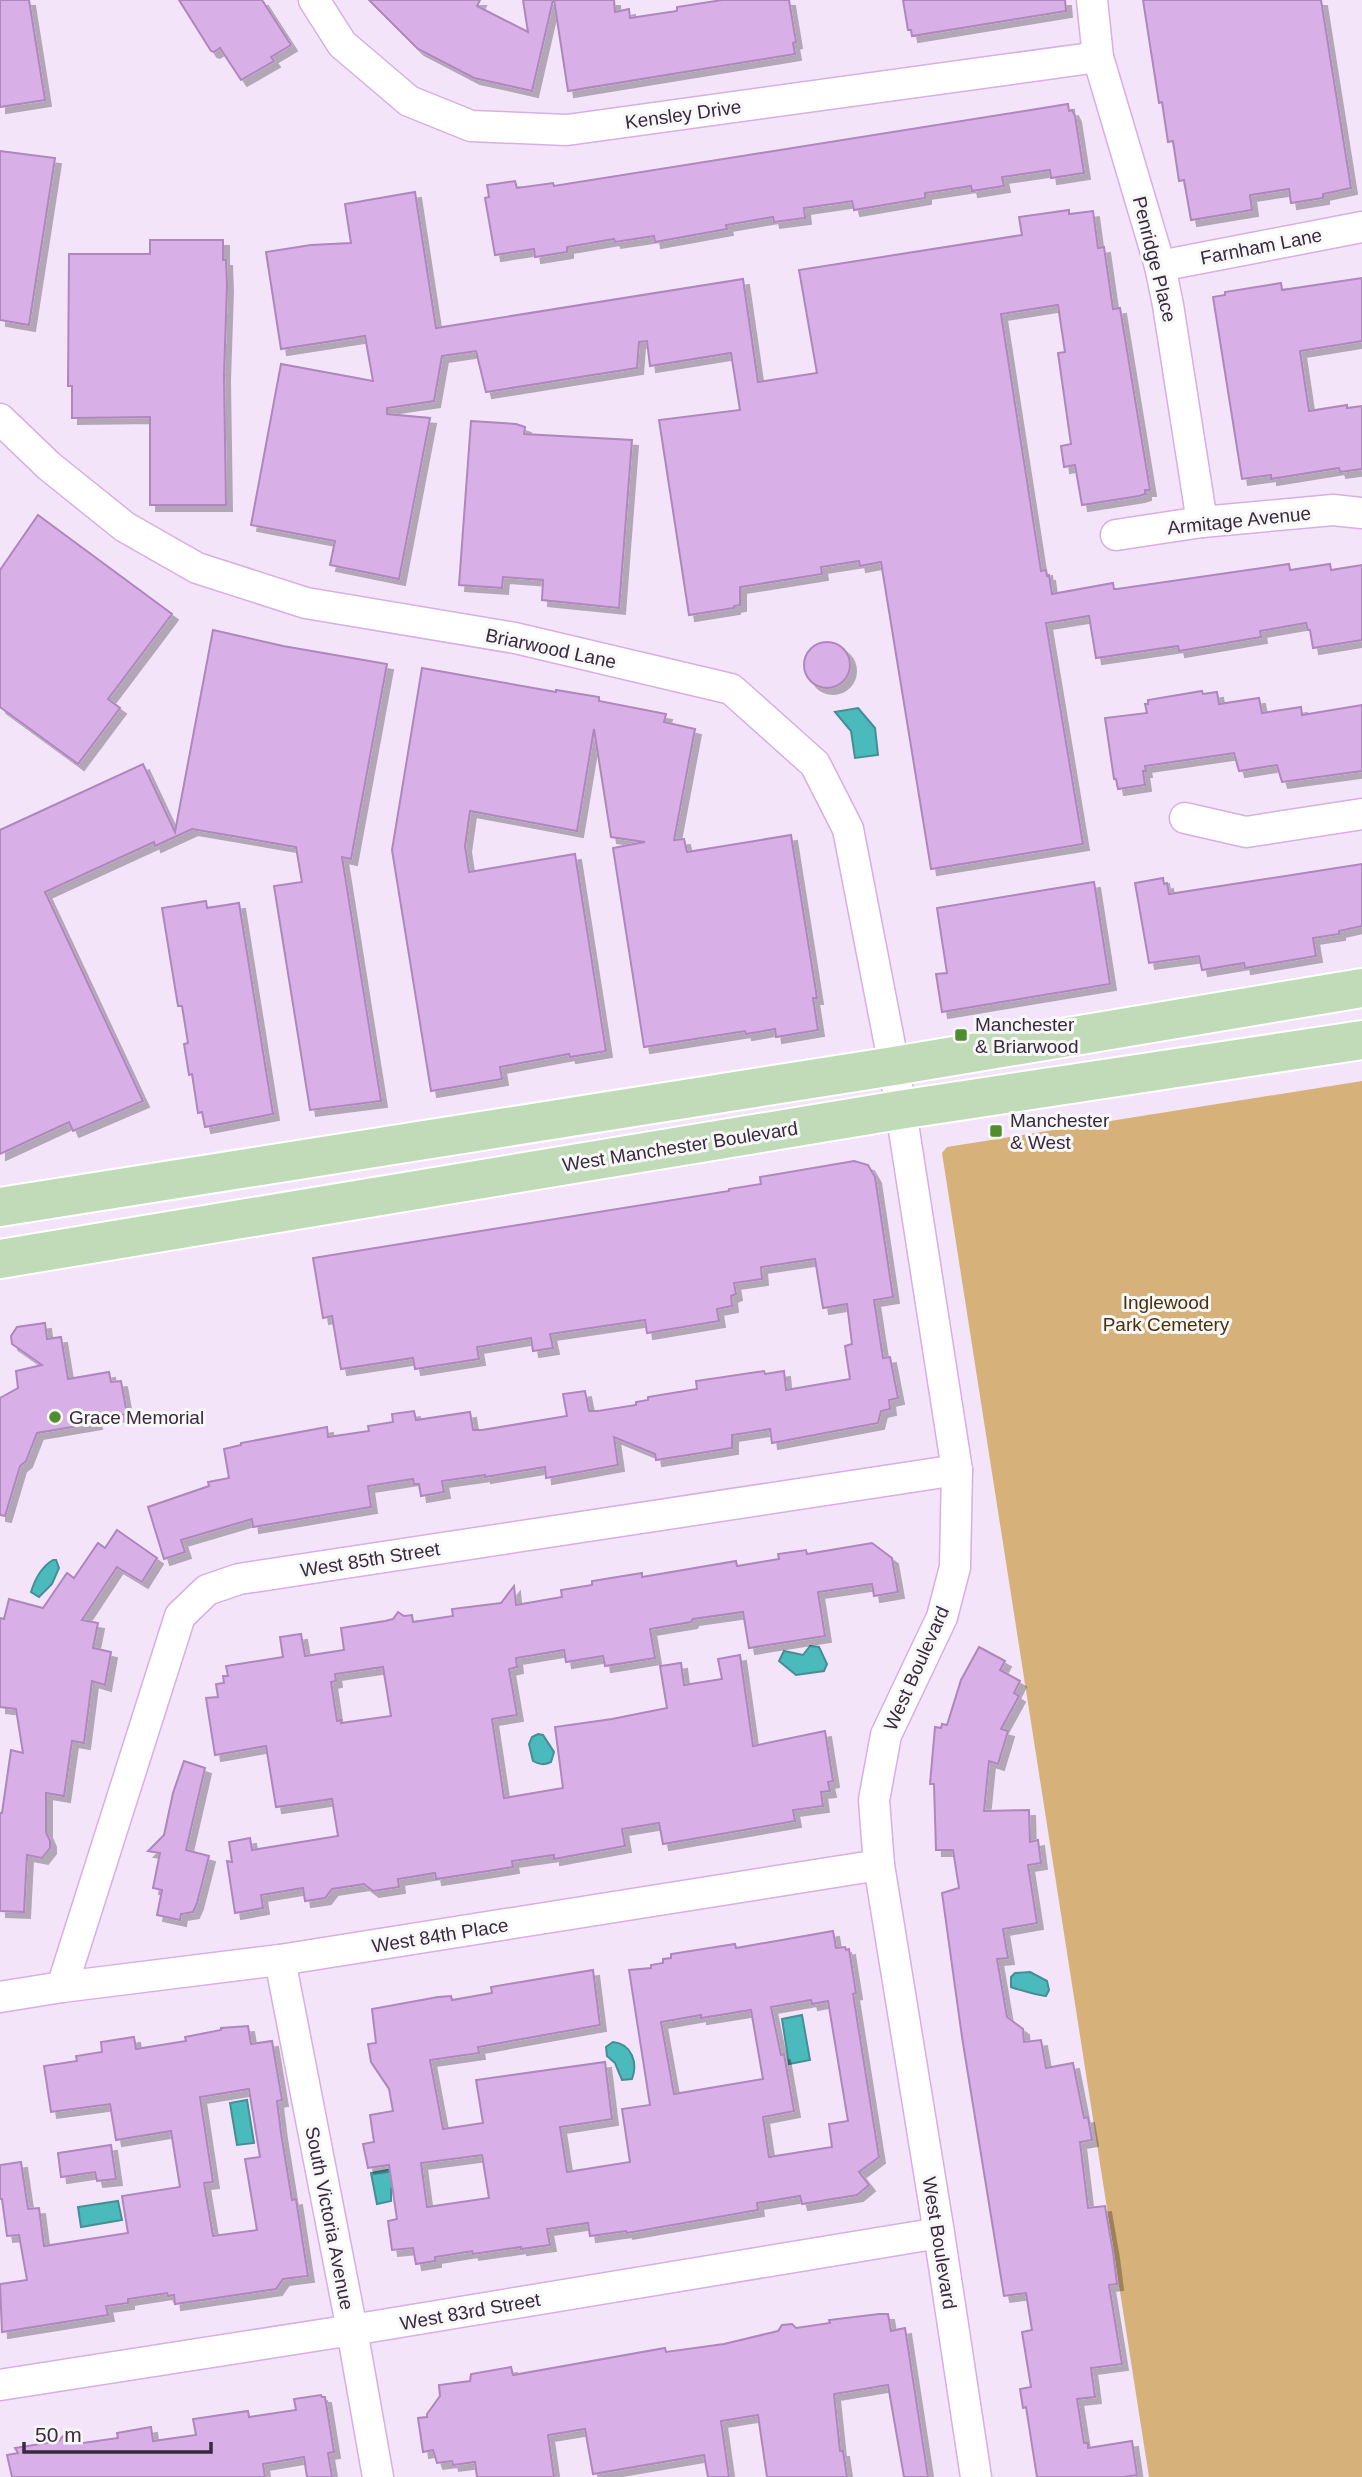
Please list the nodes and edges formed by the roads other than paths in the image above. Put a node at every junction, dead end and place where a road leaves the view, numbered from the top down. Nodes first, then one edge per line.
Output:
1 (314, 0) edge
2 (1092, 0) edge
3 (1098, 57) junction
4 (1362, 228) edge
5 (1160, 265) junction
6 (0, 419) edge
7 (1362, 513) edge
8 (1202, 522) junction
9 (1116, 536) dead end
10 (1362, 814) edge
11 (1185, 818) dead end
12 (1362, 988) edge
13 (1362, 1040) edge
14 (894, 1066) junction
15 (899, 1110) junction
16 (0, 1207) edge
17 (0, 1259) edge
18 (957, 1470) junction
19 (879, 1865) junction
20 (280, 1961) junction
21 (62, 1987) junction
22 (0, 1997) edge
23 (939, 2233) junction
24 (352, 2330) junction
25 (0, 2385) edge
26 (378, 2477) edge
27 (975, 2477) edge

1 - 3 street, Kensley Drive
2 - 3 street, Penridge Place
3 - 5 street, Penridge Place
4 - 5 street, Farnham Lane
5 - 8 street, Penridge Place
6 - 14 street, Briarwood Lane
7 - 8 street, Armitage Avenue
8 - 9 street, Armitage Avenue
10 - 11 street
12 - 14 main road
13 - 15 main road, West Manchester Boulevard
14 - 15 street, West Boulevard
14 - 16 main road
15 - 17 main road, West Manchester Boulevard
15 - 18 street, West Boulevard
18 - 19 street, West Boulevard
18 - 21 street, West 85th Street
19 - 20 street, West 84th Place
19 - 23 street, West Boulevard
20 - 21 street, West 84th Place
20 - 24 street, South Victoria Avenue
21 - 22 street, West 84th Place
23 - 24 street, West 83rd Street
23 - 27 street, West Boulevard
24 - 25 street, West 83rd Street
24 - 26 street, South Victoria Avenue

